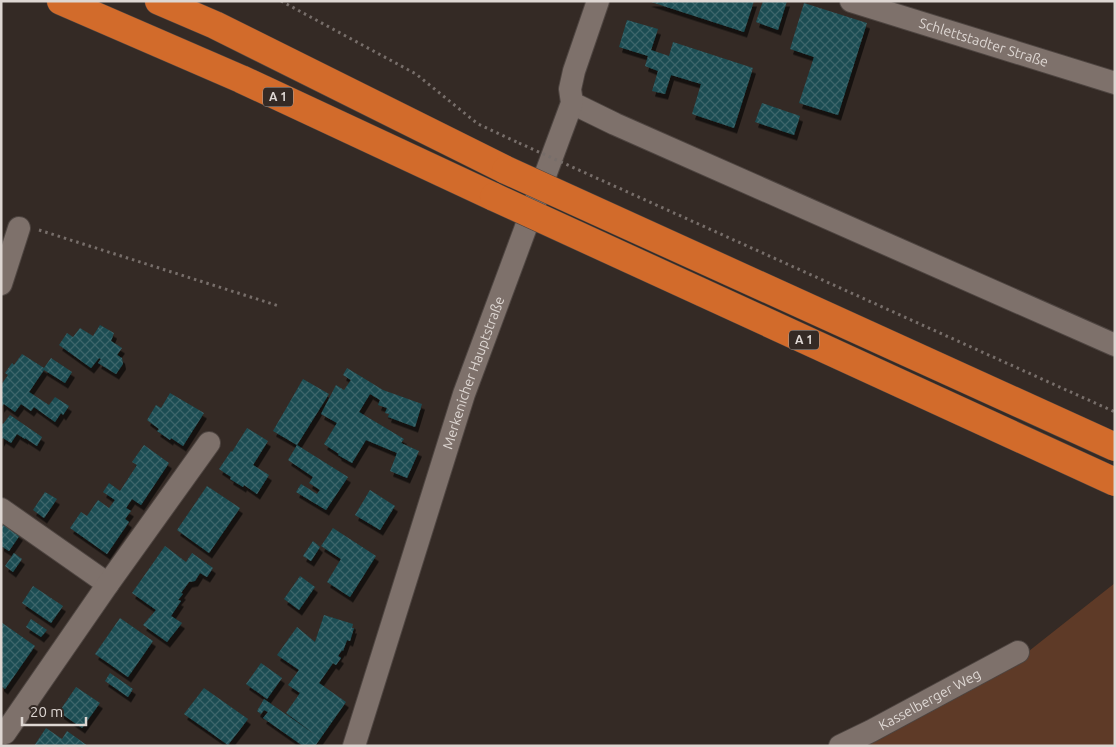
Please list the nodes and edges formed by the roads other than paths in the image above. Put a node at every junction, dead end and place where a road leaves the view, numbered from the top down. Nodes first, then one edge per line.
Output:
1 (61, 1) edge
2 (159, 1) edge
3 (598, 1) edge
4 (851, 1) edge
5 (1115, 83) edge
6 (572, 102) junction
7 (19, 228) road end
8 (1, 284) edge
9 (1115, 345) edge
10 (209, 443) dead end
11 (1115, 447) edge
12 (1115, 482) edge
13 (1, 509) edge
14 (108, 584) junction
15 (1018, 652) dead end
16 (5, 733) dead end
17 (354, 746) edge
18 (840, 746) edge

1 - 12 highway, A 1, bridge
2 - 11 highway, A 1, bridge
3 - 6 street, Merkenicher Hauptstraße
4 - 5 street, Schlettstadter Straße
6 - 9 street
6 - 17 street, Merkenicher Hauptstraße
7 - 8 street
10 - 14 street
13 - 14 street
14 - 16 street
15 - 18 street, Kasselberger Weg

